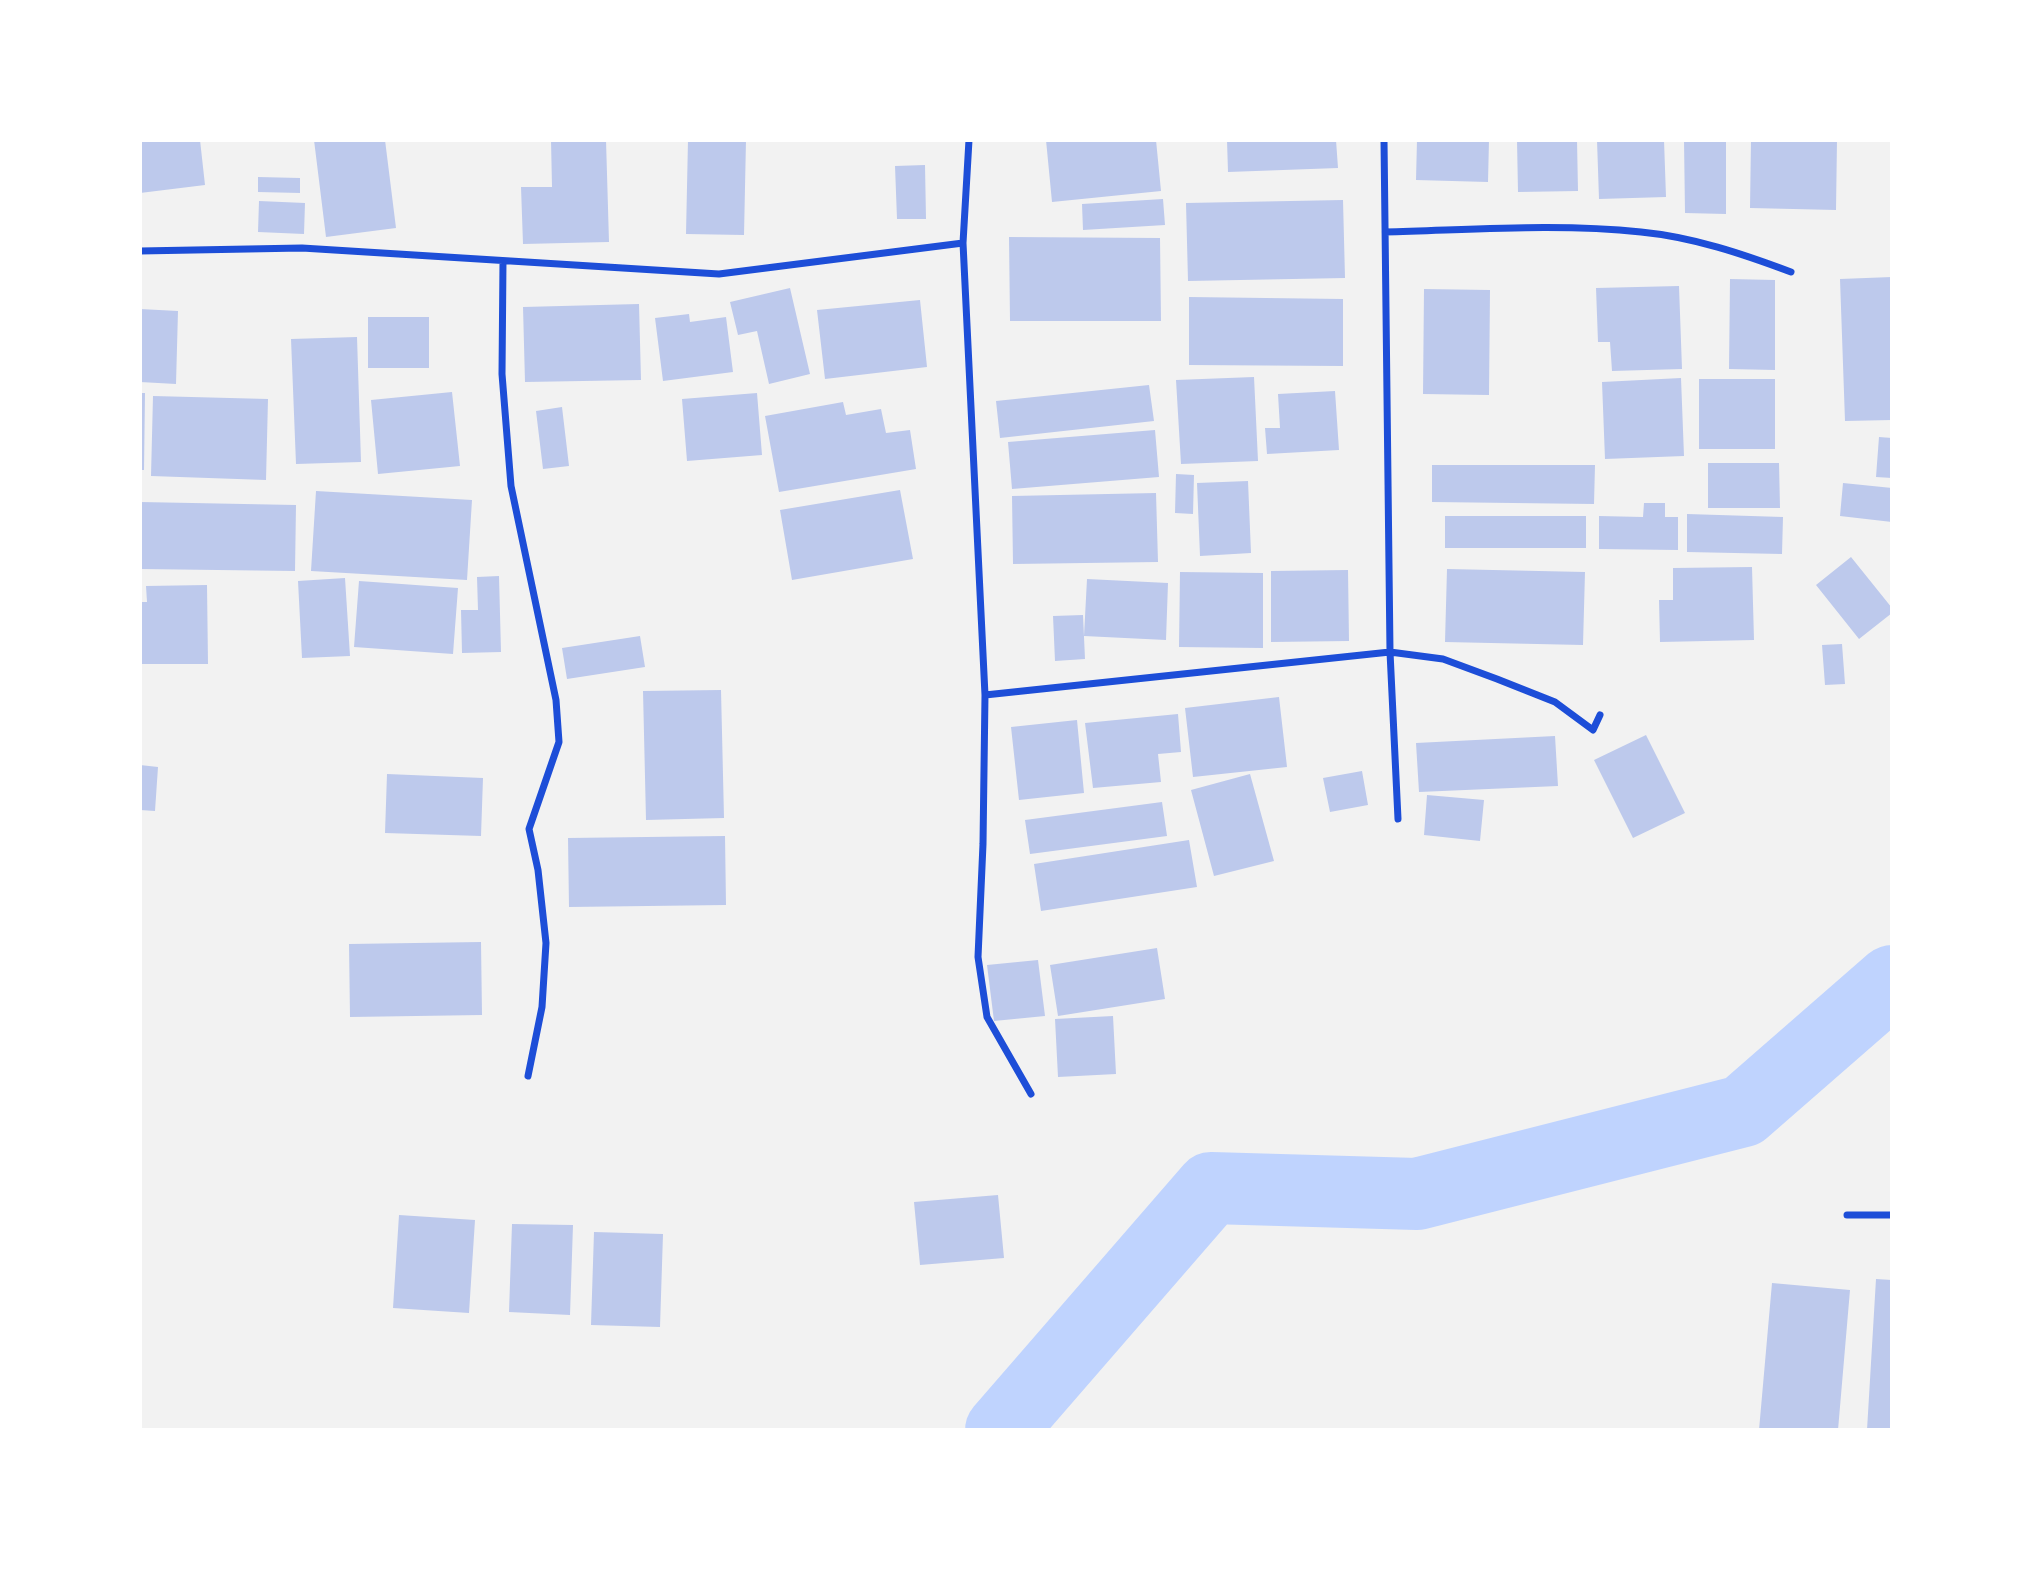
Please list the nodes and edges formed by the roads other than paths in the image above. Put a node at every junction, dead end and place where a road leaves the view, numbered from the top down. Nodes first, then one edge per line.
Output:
1 (969, 140) edge
2 (1384, 140) edge
3 (1385, 232) junction
4 (963, 243) junction
5 (140, 251) edge
6 (503, 261) junction
7 (1791, 272) dead end
8 (1390, 652) junction
9 (985, 695) junction
10 (1600, 715) dead end
11 (1398, 819) dead end
12 (528, 1076) dead end
13 (1031, 1094) dead end
14 (1847, 1215) dead end
15 (1892, 1215) edge

1 - 4 street
2 - 3 street
3 - 7 street
3 - 8 street
4 - 6 street
4 - 9 street
5 - 6 street
6 - 12 street
8 - 9 street
8 - 10 street
8 - 11 street
9 - 13 street
14 - 15 street

